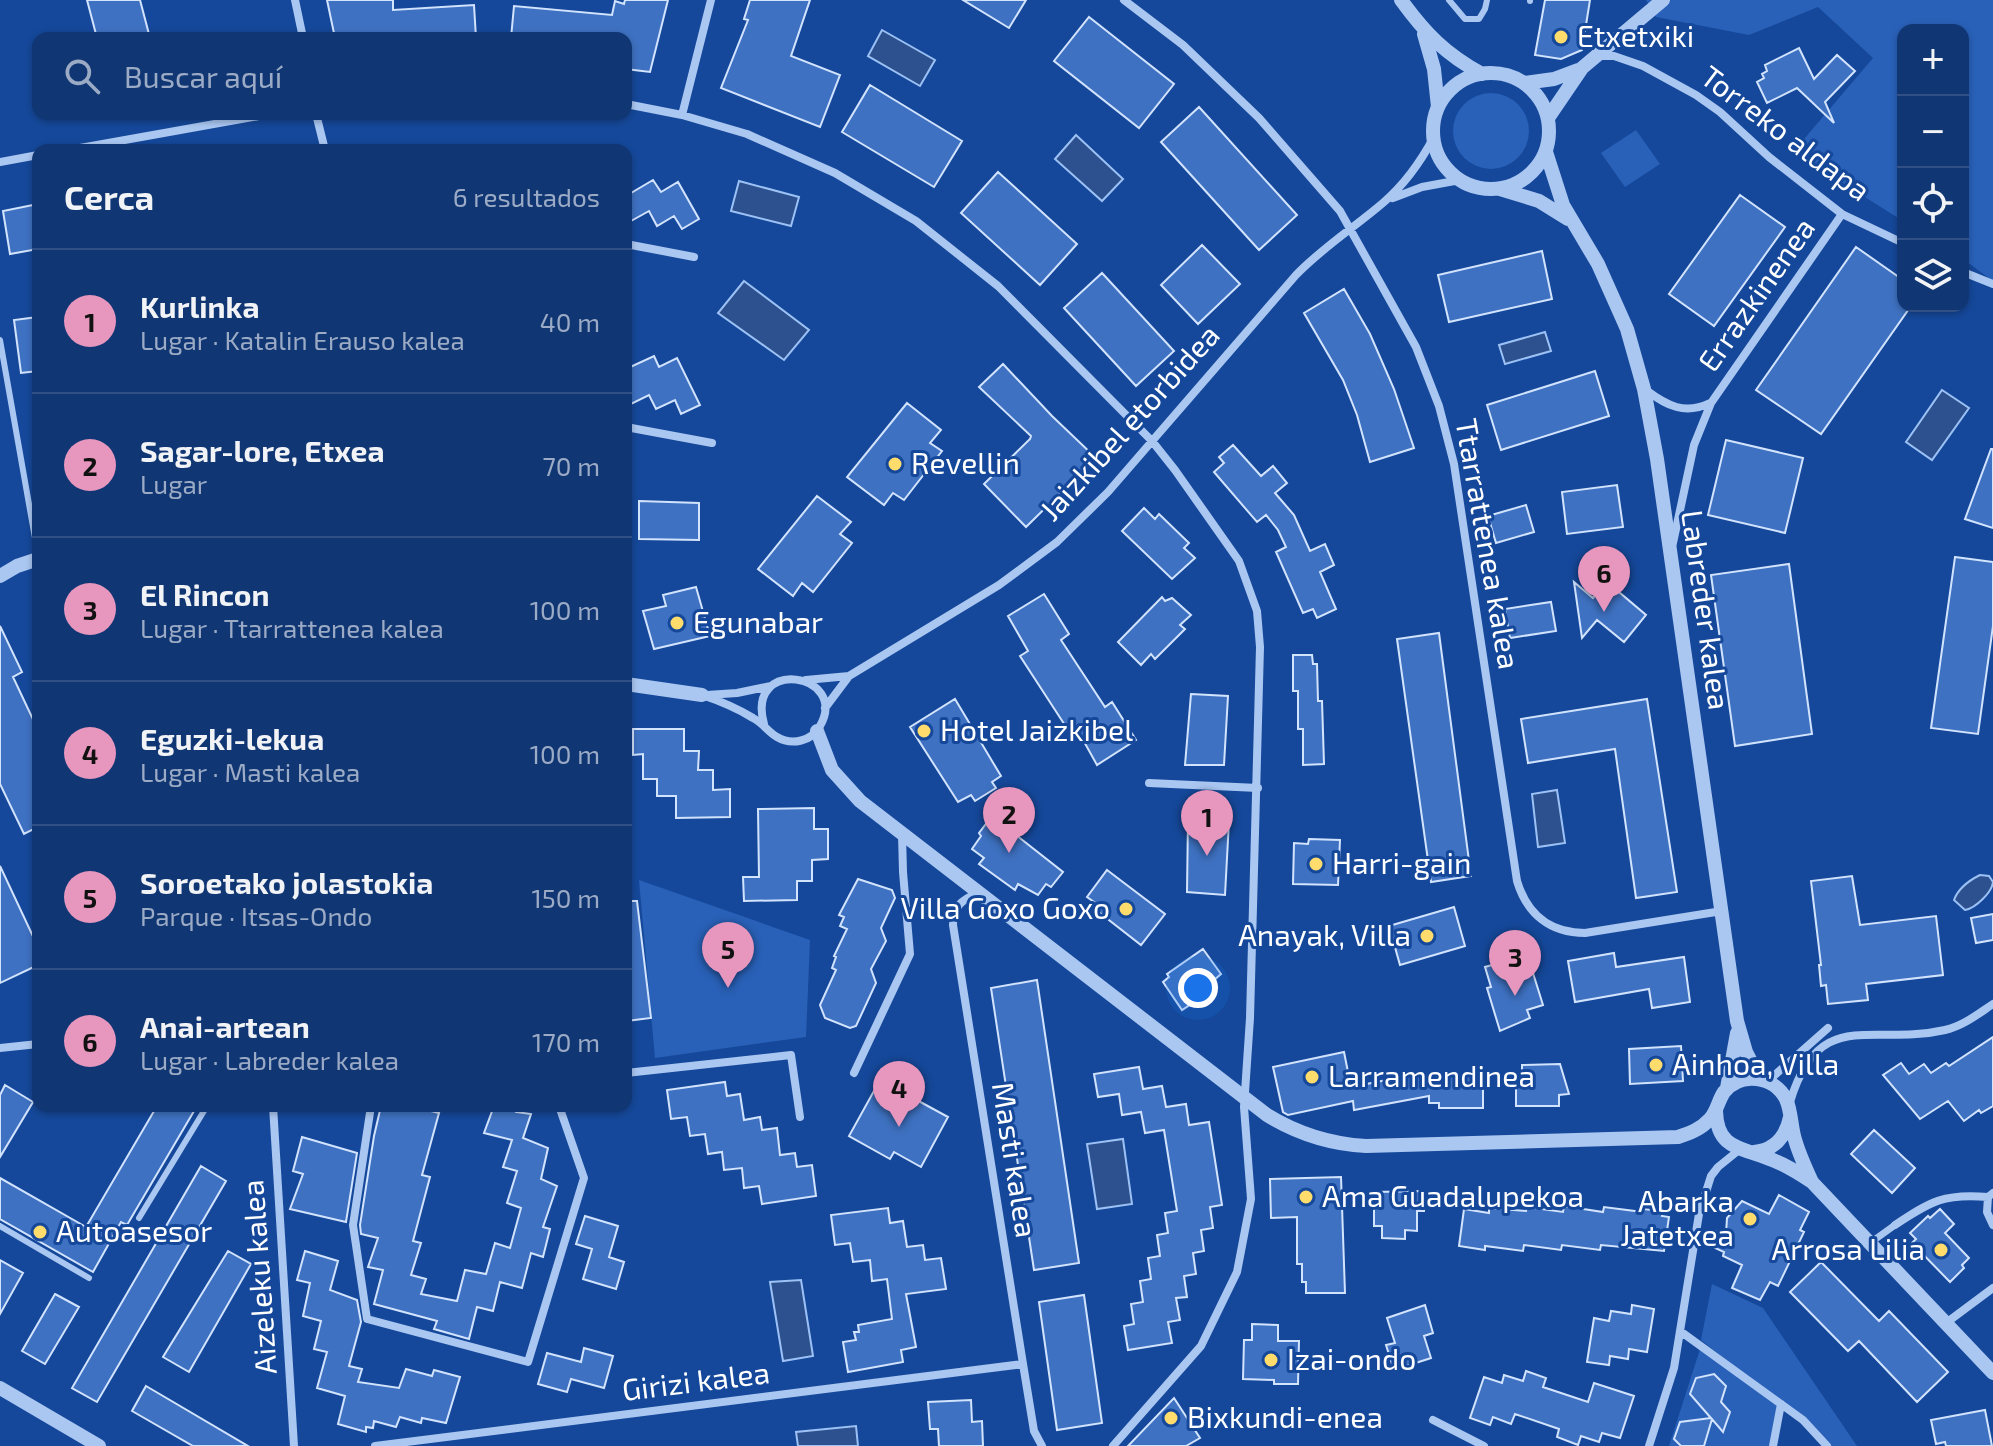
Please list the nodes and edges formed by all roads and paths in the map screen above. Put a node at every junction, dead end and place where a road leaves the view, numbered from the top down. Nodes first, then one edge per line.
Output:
1 (295, 0) edge
2 (711, 0) edge
3 (1124, 0) edge
4 (1401, 0) edge
5 (1449, 0) edge
6 (1487, 0) edge
7 (1663, 0) edge
8 (1423, 31) junction
9 (302, 32) edge
10 (1587, 64) junction
11 (1482, 74) junction
12 (1524, 83) junction
13 (632, 105) edge
14 (1439, 108) junction
15 (682, 115) junction
16 (1548, 118) junction
17 (236, 120) edge
18 (318, 120) edge
19 (1434, 137) junction
20 (102, 144) edge
21 (324, 144) edge
22 (1546, 152) junction
23 (32, 156) edge
24 (0, 162) edge
25 (1460, 180) junction
26 (1500, 189) junction
27 (1385, 202) junction
28 (1842, 214) junction
29 (1572, 221) junction
30 (1351, 228) junction
31 (1897, 240) edge
32 (632, 245) edge
33 (694, 257) dead end
34 (1969, 274) edge
35 (1993, 284) edge
36 (0, 340) edge
37 (1644, 389) junction
38 (1711, 403) junction
39 (632, 428) edge
40 (1152, 441) junction
41 (712, 443) dead end
42 (32, 523) edge
43 (1670, 553) junction
44 (32, 560) edge
45 (0, 576) edge
46 (849, 676) junction
47 (805, 680) junction
48 (632, 685) edge
49 (771, 686) junction
50 (702, 695) junction
51 (825, 708) junction
52 (764, 724) junction
53 (817, 731) junction
54 (1149, 783) dead end
55 (1258, 788) junction
56 (902, 834) junction
57 (979, 893) junction
58 (1722, 911) junction
59 (1993, 1004) edge
60 (1737, 1021) junction
61 (1830, 1040) junction
62 (32, 1045) edge
63 (0, 1048) edge
64 (632, 1072) edge
65 (854, 1073) dead end
66 (1764, 1080) junction
67 (1727, 1088) junction
68 (1244, 1098) junction
69 (1716, 1111) junction
70 (203, 1112) edge
71 (273, 1112) edge
72 (370, 1112) edge
73 (561, 1112) edge
74 (1789, 1112) junction
75 (800, 1117) dead end
76 (1745, 1151) junction
77 (1812, 1182) junction
78 (1991, 1195) edge
79 (139, 1218) dead end
80 (1895, 1225) joint
81 (1993, 1225) edge
82 (0, 1226) edge
83 (1870, 1243) junction
84 (89, 1278) dead end
85 (1993, 1288) edge
86 (1946, 1323) junction
87 (1680, 1331) junction
88 (1023, 1364) junction
89 (1993, 1373) edge
90 (0, 1388) edge
91 (1781, 1404) junction
92 (1433, 1420) dead end
93 (99, 1446) edge
94 (294, 1446) edge
95 (375, 1446) edge
96 (1042, 1446) edge
97 (1113, 1446) edge
98 (1484, 1446) edge
99 (1649, 1446) edge
100 (1773, 1446) edge
101 (1827, 1446) edge

1 - 9 street
2 - 15 street
3 - 30 street, Ttarrattenea kalea
4 - 8 street
5 - 6 lane
7 - 10 street
8 - 11 street
8 - 14 street
10 - 12 street
10 - 16 street
10 - 28 street, Torreko aldapa
11 - 12 street
11 - 14 street
12 - 16 street
13 - 15 street
14 - 19 street
15 - 40 street
16 - 22 street
17 - 20 street
18 - 21 street
19 - 25 street
19 - 27 street, Jaizkibel etorbidea
22 - 26 street
22 - 29 street, Labreder kalea
23 - 24 street
25 - 26 street
25 - 27 street, Jaizkibel etorbidea
26 - 29 street, Labreder kalea
27 - 30 street, Jaizkibel etorbidea
28 - 31 street, Torreko aldapa
28 - 38 street, Errazkinenea
29 - 37 street, Labreder kalea
30 - 40 street, Jaizkibel etorbidea
30 - 58 street, Ttarrattenea kalea
32 - 33 street
34 - 35 street
36 - 42 lane
37 - 38 street, Errazkinenea
37 - 43 street, Labreder kalea
38 - 43 street, Errazkinenea
39 - 41 street
40 - 46 street, Jaizkibel etorbidea
40 - 55 street
43 - 58 street, Labreder kalea
44 - 45 street
46 - 47 street, Jaizkibel etorbidea
46 - 51 street, Jaizkibel etorbidea
47 - 49 street, Jaizkibel etorbidea
47 - 51 street
48 - 50 street, Jaizkibel etorbidea
49 - 50 street, Jaizkibel etorbidea
49 - 52 street
50 - 52 street, Jaizkibel etorbidea
51 - 53 street, Jaizkibel etorbidea
52 - 53 street, Jaizkibel etorbidea
53 - 56 street
54 - 55 street
55 - 68 street
56 - 57 street
56 - 65 street
57 - 68 street
57 - 88 street, Masti kalea
58 - 60 street, Labreder kalea
59 - 61 street
60 - 66 street, Labreder kalea
60 - 67 street, Labreder kalea
61 - 66 street
61 - 74 street
62 - 63 street
64 - 75 street
66 - 67 street
66 - 74 street
67 - 69 street
68 - 69 street
68 - 97 street
69 - 76 street
70 - 79 lane
71 - 94 street, Aizeleku kalea
72 - 73 street
74 - 76 street
74 - 77 street
76 - 77 street
76 - 87 street
77 - 83 street
78 - 80 street
78 - 81 street
80 - 83 street
82 - 84 lane
83 - 86 street
85 - 86 street
86 - 89 street
87 - 91 street
87 - 99 street
88 - 95 street, Girizi kalea
88 - 96 street, Masti kalea
90 - 93 street
91 - 100 street
91 - 101 street
92 - 98 street

